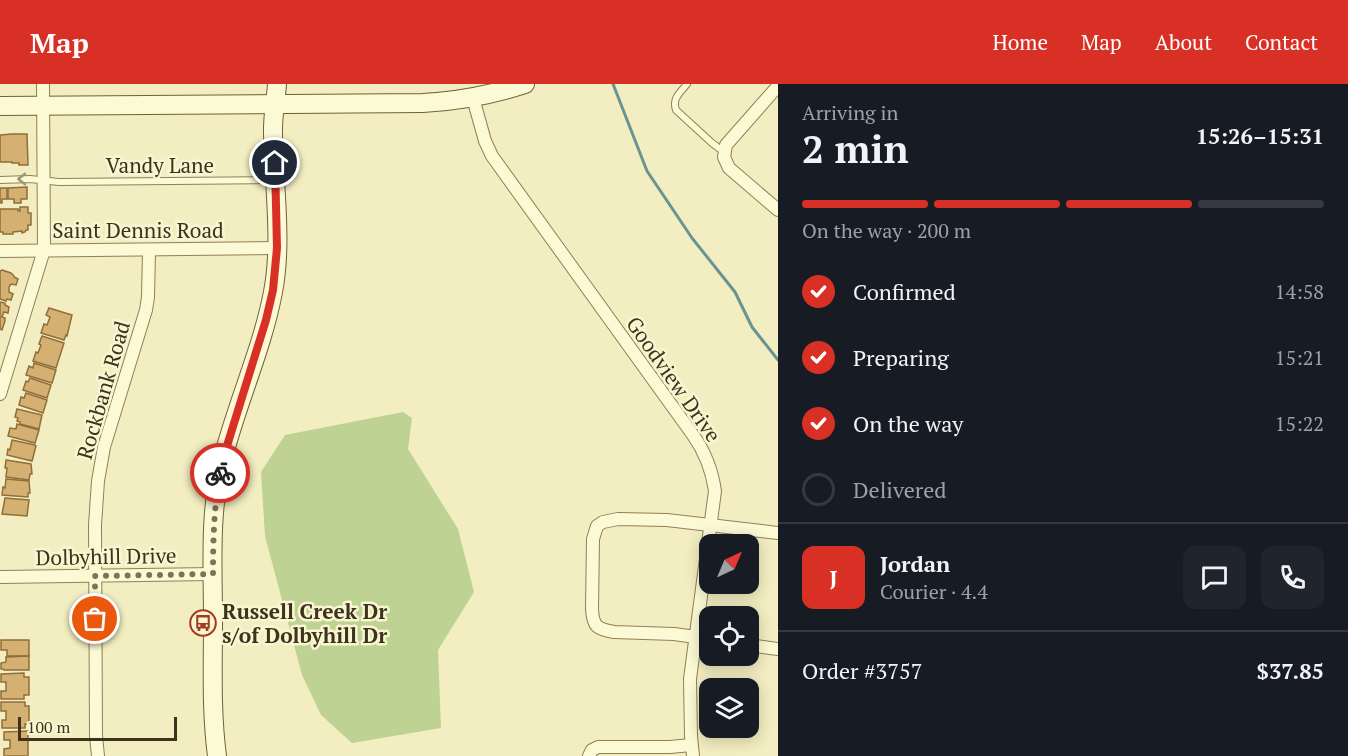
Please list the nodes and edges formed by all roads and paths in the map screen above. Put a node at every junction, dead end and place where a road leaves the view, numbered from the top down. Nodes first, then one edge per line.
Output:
1 (43, 84) edge
2 (277, 84) edge
3 (525, 84) edge
4 (687, 84) edge
5 (778, 86) edge
6 (473, 98) junction
7 (275, 104) junction
8 (0, 106) edge
9 (44, 106) junction
10 (724, 152) junction
11 (0, 180) edge
12 (276, 180) junction
13 (44, 181) junction
14 (778, 210) edge
15 (277, 248) junction
16 (44, 250) junction
17 (0, 251) edge
18 (149, 251) junction
19 (0, 394) edge
20 (711, 524) junction
21 (778, 533) edge
22 (213, 574) junction
23 (95, 576) junction
24 (0, 577) edge
25 (695, 637) junction
26 (699, 638) edge
27 (759, 646) edge
28 (778, 649) edge
29 (692, 751) edge
30 (98, 756) edge
31 (218, 756) edge
32 (589, 756) edge

1 - 9 street
2 - 7 street
3 - 6 street
4 - 10 lane
5 - 10 street
6 - 7 street
6 - 20 street, Goodview Drive
7 - 9 street
7 - 12 street
8 - 9 street
9 - 13 street
10 - 14 street
13 -> 11 lane, Vandy Lane
12 - 13 lane, Vandy Lane
12 - 15 street
13 - 16 street
15 - 18 street, Saint Dennis Road
15 - 22 street
16 - 17 street, Saint Dennis Road
16 - 18 street, Saint Dennis Road
16 - 19 street
18 - 23 street, Rockbank Road
20 - 21 street
20 - 25 street, Goodview Drive
20 - 25 street
22 - 23 street, Dolbyhill Drive
22 - 31 street
23 - 24 street, Dolbyhill Drive
23 - 30 street, Rockbank Road
25 - 26 street
25 - 29 street, Goodview Drive
27 - 28 street
29 - 32 street

